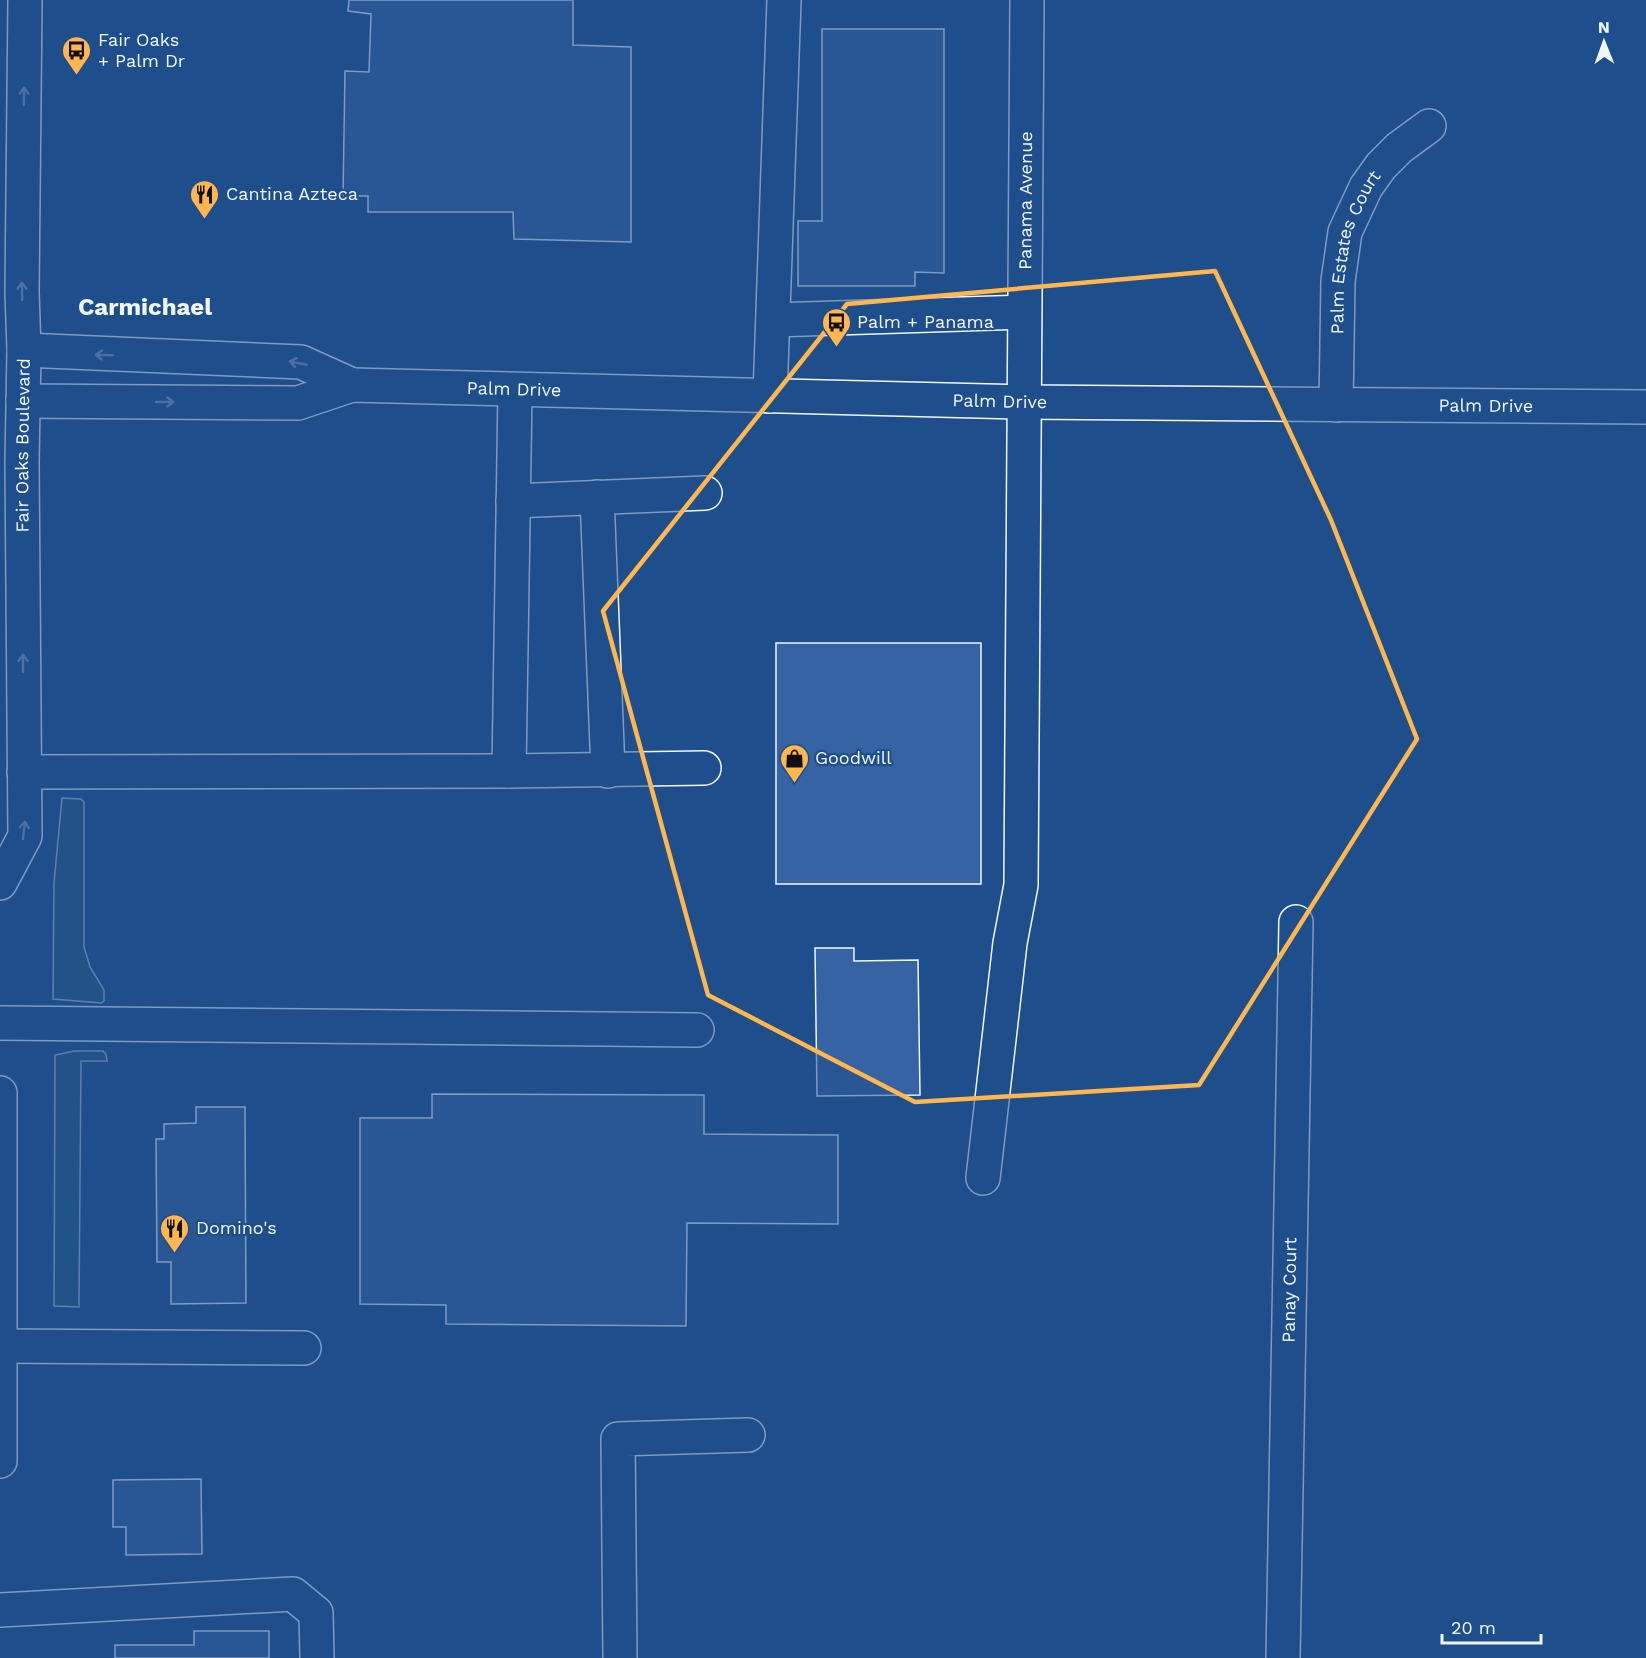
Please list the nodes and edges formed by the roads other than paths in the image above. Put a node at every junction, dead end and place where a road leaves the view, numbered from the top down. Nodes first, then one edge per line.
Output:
1 (25, 0) edge
2 (784, 0) edge
3 (1027, 0) edge
4 (1430, 126) dead end
5 (1024, 312) junction
6 (773, 320) junction
7 (12, 349) edge
8 (352, 385) junction
9 (515, 391) junction
10 (770, 396) junction
11 (11, 401) edge
12 (1023, 402) junction
13 (1336, 405) junction
14 (1646, 407) edge
15 (705, 493) dead end
16 (597, 497) junction
17 (513, 501) junction
18 (704, 768) dead end
19 (509, 771) junction
20 (608, 771) junction
21 (24, 772) junction
22 (0, 883) edge
23 (1296, 922) dead end
24 (0, 1023) edge
25 (697, 1030) dead end
26 (0, 1093) edge
27 (983, 1178) dead end
28 (1, 1204) edge
29 (1, 1346) edge
30 (304, 1348) dead end
31 (748, 1436) dead end
32 (0, 1461) edge
33 (0, 1610) edge
34 (317, 1658) edge
35 (620, 1658) edge
36 (1283, 1658) edge

7 -> 1 street, Fair Oaks Boulevard
2 - 6 street
3 - 5 street, Panama Avenue
4 - 13 street, Palm Estates Court
5 - 6 street
5 - 12 street, Panama Avenue
6 - 10 street
8 -> 7 street, Palm Drive
7 - 11 street, Fair Oaks Boulevard
8 - 9 street, Palm Drive
11 -> 8 street, Palm Drive
9 - 10 street, Palm Drive
9 - 17 street
10 - 12 street, Palm Drive
21 -> 11 street, Fair Oaks Boulevard
12 - 13 street, Palm Drive
12 - 27 street, Panama Avenue
13 - 14 street, Palm Drive
15 - 16 street
16 - 17 street
16 - 20 street
17 - 19 street
18 - 20 street
19 - 20 street
19 - 21 street
22 -> 21 street, Fair Oaks Boulevard
23 - 36 street, Panay Court
24 - 25 street
26 - 28 street
28 - 29 street
29 - 30 street
29 - 32 street
31 - 35 street
33 - 34 street

